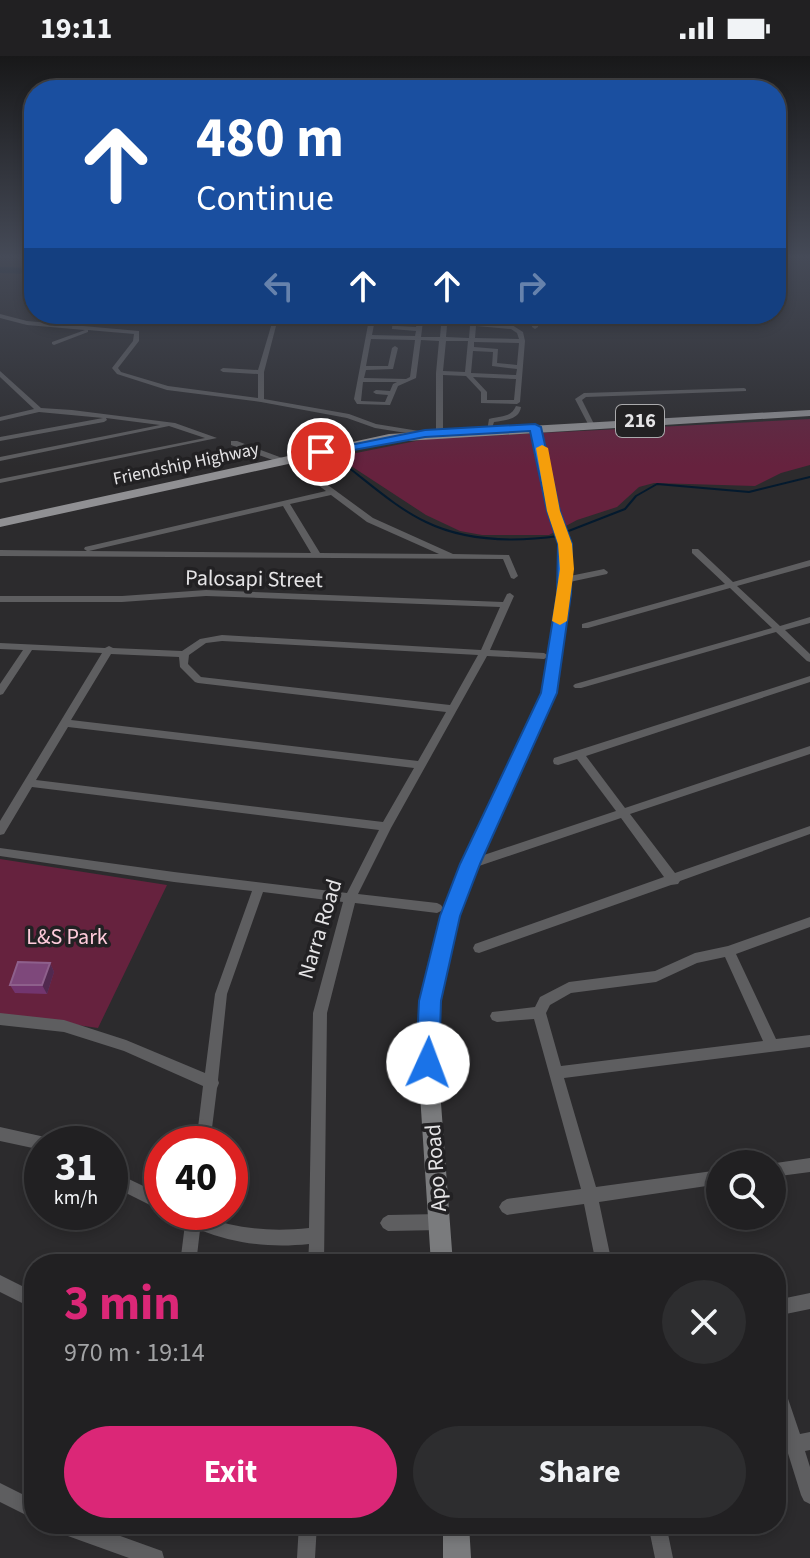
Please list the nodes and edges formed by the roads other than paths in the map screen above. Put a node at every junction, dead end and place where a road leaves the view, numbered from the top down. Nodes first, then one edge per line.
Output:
1 (73, 326) edge
2 (273, 326) edge
3 (371, 326) edge
4 (394, 326) edge
5 (444, 326) edge
6 (472, 326) edge
7 (495, 326) edge
8 (516, 326) edge
9 (102, 328) junction
10 (420, 329) joint
11 (520, 332) junction
12 (370, 337) junction
13 (418, 338) junction
14 (442, 339) junction
15 (471, 340) junction
16 (522, 341) junction
17 (54, 343) dead end
18 (417, 348) junction
19 (470, 349) junction
20 (519, 367) junction
21 (363, 368) junction
22 (223, 370) dead end
23 (261, 372) junction
24 (0, 373) edge
25 (439, 373) junction
26 (468, 375) junction
27 (493, 377) junction
28 (518, 377) junction
29 (360, 380) junction
30 (384, 380) junction
31 (406, 380) junction
32 (744, 390) dead end
33 (484, 392) junction
34 (392, 393) junction
35 (261, 400) junction
36 (518, 407) dead end
37 (39, 410) junction
38 (810, 413) edge
39 (116, 417) junction
40 (0, 419) edge
41 (591, 424) junction
42 (175, 425) junction
43 (535, 427) junction
44 (489, 430) junction
45 (439, 433) junction
46 (425, 434) junction
47 (0, 439) edge
48 (234, 443) dead end
49 (0, 459) edge
50 (290, 459) junction
51 (0, 481) edge
52 (333, 492) junction
53 (286, 504) junction
54 (0, 523) edge
55 (404, 535) junction
56 (96, 550) junction
57 (695, 551) dead end
58 (0, 553) edge
59 (316, 554) junction
60 (393, 556) junction
61 (454, 557) junction
62 (810, 563) edge
63 (604, 572) dead end
64 (566, 574) junction
65 (514, 576) dead end
66 (729, 585) junction
67 (0, 599) edge
68 (508, 600) joint
69 (810, 620) edge
70 (585, 626) dead end
71 (778, 629) junction
72 (0, 646) edge
73 (30, 646) junction
74 (109, 649) junction
75 (484, 653) junction
76 (184, 654) junction
77 (544, 656) dead end
78 (810, 659) edge
79 (810, 679) edge
80 (578, 686) dead end
81 (0, 692) edge
82 (453, 709) junction
83 (64, 723) junction
84 (810, 750) edge
85 (579, 754) junction
86 (558, 761) dead end
87 (422, 765) junction
88 (30, 783) junction
89 (622, 813) junction
90 (386, 827) junction
91 (810, 830) edge
92 (0, 831) edge
93 (0, 852) edge
94 (470, 864) junction
95 (674, 881) junction
96 (259, 888) junction
97 (350, 899) junction
98 (437, 908) dead end
99 (810, 922) edge
100 (479, 948) dead end
101 (728, 951) junction
102 (539, 1013) junction
103 (497, 1016) dead end
104 (0, 1019) edge
105 (810, 1041) edge
106 (772, 1045) junction
107 (557, 1073) junction
108 (212, 1083) junction
109 (206, 1126) edge
110 (0, 1134) edge
111 (24, 1139) edge
112 (810, 1165) edge
113 (786, 1168) edge
114 (706, 1179) edge
115 (590, 1194) junction
116 (507, 1207) dead end
117 (440, 1222) junction
118 (388, 1223) dead end
119 (192, 1230) edge
120 (228, 1230) edge
121 (316, 1235) junction
122 (189, 1254) edge
123 (316, 1254) edge
124 (442, 1254) edge
125 (602, 1254) edge
126 (0, 1283) edge
127 (24, 1296) edge
128 (810, 1301) edge
129 (786, 1306) edge
130 (786, 1408) edge
131 (802, 1442) edge
132 (0, 1492) edge
133 (810, 1495) edge
134 (24, 1505) edge
135 (110, 1534) edge
136 (307, 1534) edge
137 (456, 1534) edge
138 (659, 1534) edge
139 (155, 1558) edge
140 (306, 1558) edge
141 (457, 1558) edge
142 (664, 1558) edge

1 - 9 street
2 - 23 street
3 - 12 street
4 - 10 street
5 - 14 street
6 - 15 street
7 - 11 street
8 - 11 street
9 - 17 street
9 - 35 street
10 - 13 street
11 - 16 street
12 - 13 street
12 - 21 street
13 - 14 street
13 - 18 street
14 - 15 street
14 - 25 street
15 - 16 street
15 - 19 street
16 - 20 street
18 - 21 street
18 - 31 street
19 - 20 street
19 - 26 street
20 - 28 street
21 - 29 street
22 - 23 street
23 - 35 street
24 - 37 street
25 - 26 street
25 - 45 street
26 - 27 street
26 - 33 street
27 - 28 street
27 - 33 street
28 - 33 street
29 - 30 street
29 - 34 street
30 - 31 street
30 - 34 street
31 - 34 street
32 - 41 street
35 - 46 street
36 - 44 street
37 - 39 street
37 - 40 street
38 - 41 main road, Friendship Highway / 216
39 - 42 street
39 - 47 street
41 - 43 main road, Friendship Highway / 216
42 - 49 street
42 - 51 street
43 - 44 main road, Friendship Highway / 216
43 - 64 street, Apo Road
44 - 45 main road, Friendship Highway / 216
45 - 46 main road, Friendship Highway / 216
46 - 50 main road, Friendship Highway / 216
48 - 50 street
50 - 52 street
50 - 54 main road, Friendship Highway / 216
52 - 53 street
52 - 55 street
53 - 56 street
53 - 59 street
55 - 60 street
55 - 61 street
56 - 58 street
56 - 59 street
57 - 66 street
59 - 60 street
60 - 61 street
61 - 65 street
62 - 66 street
63 - 64 street
64 - 94 street, Apo Road
66 - 70 street
66 - 71 street
67 - 68 street, Palosapi Street
68 - 75 street, Narra Road
69 - 71 street
71 - 78 street
71 - 80 street
72 - 73 street
73 - 74 street
73 - 81 street
74 - 76 street
74 - 83 street
75 - 76 street
75 - 77 street
75 - 82 street, Narra Road
76 - 82 street
79 - 85 street
82 - 87 street, Narra Road
83 - 87 street
83 - 88 street
84 - 89 street
85 - 86 street
85 - 89 street
87 - 90 street, Narra Road
88 - 90 street
88 - 92 street
89 - 94 street
89 - 95 street
90 - 97 street, Narra Road
91 - 95 street
93 - 96 street
94 - 117 street, Apo Road
95 - 100 street
96 - 97 street
96 - 108 street
97 - 98 street
97 - 121 street, Narra Road
99 - 101 street
101 - 102 street
101 - 106 street
102 - 103 street
102 - 107 street
104 - 108 street
105 - 106 street
106 - 107 street
107 - 115 street
108 - 109 street
110 - 111 street
112 - 113 street
114 - 115 street
115 - 116 street
115 - 125 street
117 - 118 street
117 - 124 street, Apo Road
119 - 122 street
120 - 121 street
121 - 123 street, Narra Road
126 - 127 street
128 - 129 street
130 - 131 street
131 - 133 street
132 - 134 street
135 - 139 street
136 - 140 street
137 - 141 street
138 - 142 street

